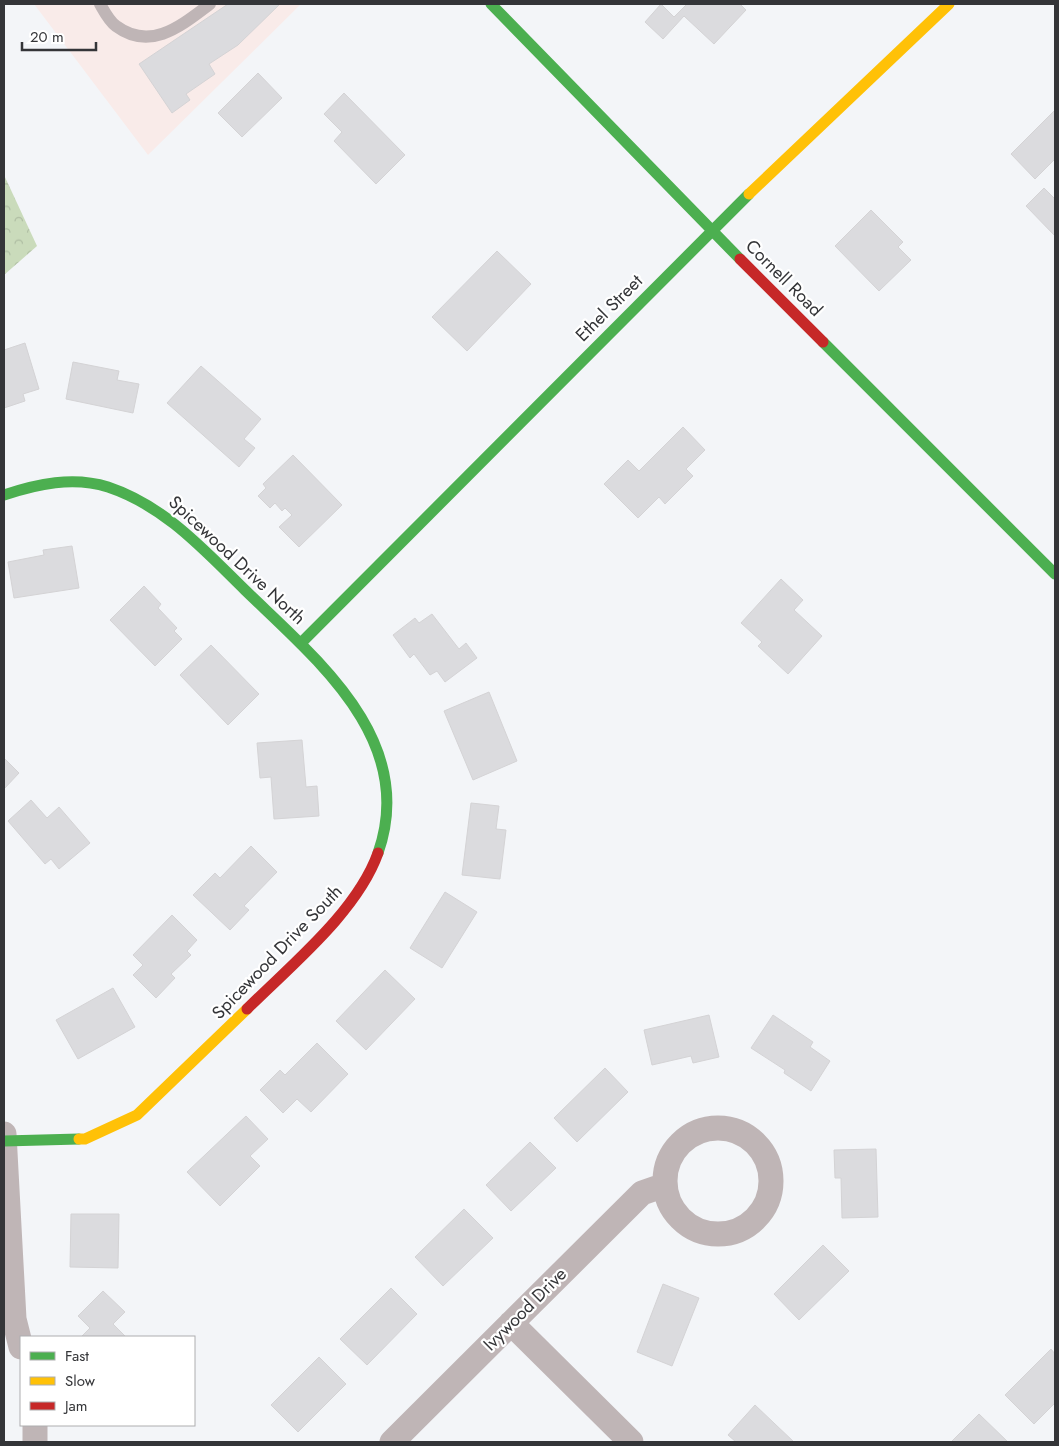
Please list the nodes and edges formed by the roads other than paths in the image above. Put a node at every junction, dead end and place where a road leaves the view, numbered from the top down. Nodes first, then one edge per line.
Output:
1 (100, 4) edge
2 (210, 4) edge
3 (491, 4) edge
4 (949, 4) edge
5 (711, 230) junction
6 (4, 495) edge
7 (1055, 574) edge
8 (301, 643) junction
9 (4, 1134) edge
10 (4, 1141) edge
11 (665, 1185) junction
12 (511, 1323) junction
13 (20, 1343) edge
14 (35, 1426) edge
15 (35, 1442) edge
16 (392, 1442) edge
17 (631, 1442) edge

1 - 2 lane
3 - 5 street, Cornell Road
4 - 5 street, Ethel Street
5 - 7 street, Cornell Road
5 - 8 street, Ethel Street
6 - 8 street, Spicewood Drive North
8 - 10 street, Spicewood Drive South
9 - 10 street
10 - 13 street
11 - 11 street
11 - 12 street, Ivywood Drive
12 - 16 street, Ivywood Drive
12 - 17 street
14 - 15 street

